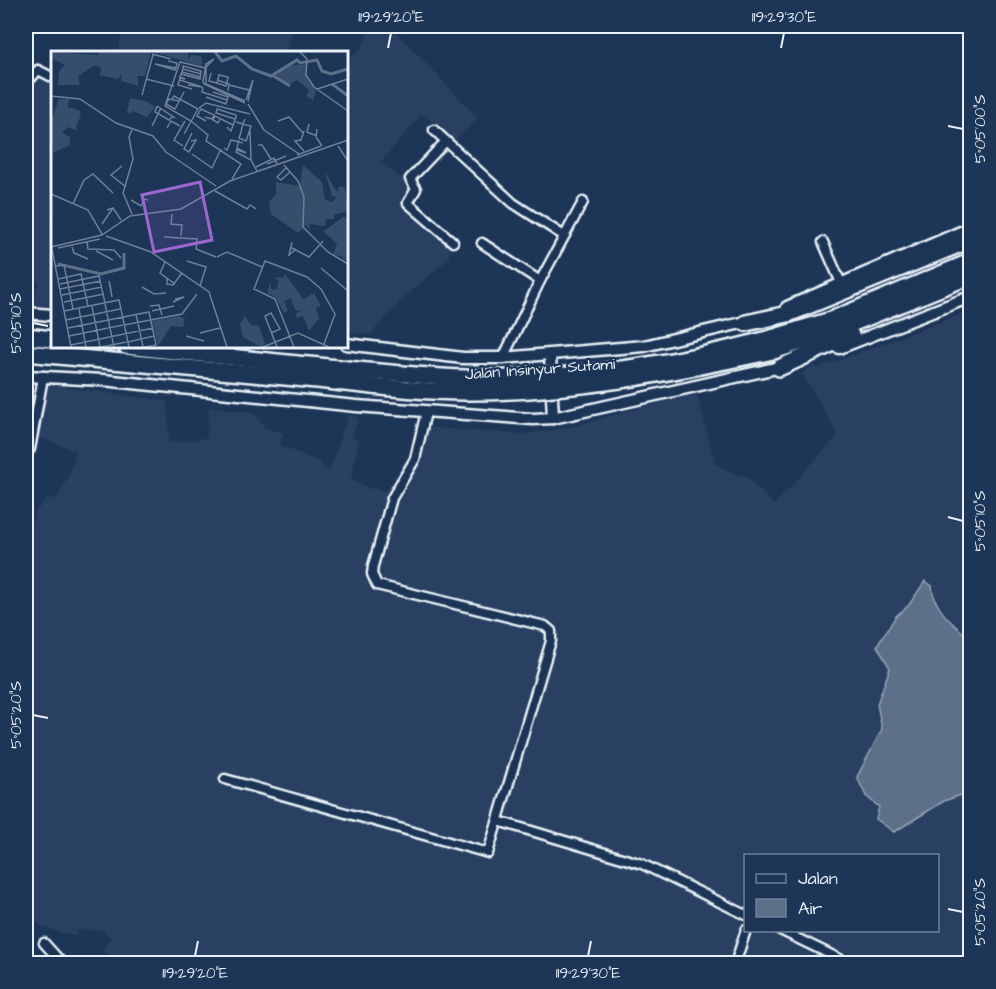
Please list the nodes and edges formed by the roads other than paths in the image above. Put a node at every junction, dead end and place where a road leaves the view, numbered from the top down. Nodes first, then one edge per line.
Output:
1 (51, 76) edge
2 (26, 84) edge
3 (434, 130) dead end
4 (446, 141) junction
5 (583, 202) dead end
6 (970, 228) edge
7 (564, 236) junction
8 (970, 240) edge
9 (453, 242) dead end
10 (823, 242) dead end
11 (482, 243) dead end
12 (970, 262) edge
13 (969, 277) edge
14 (540, 281) junction
15 (841, 283) junction
16 (970, 297) edge
17 (26, 313) edge
18 (51, 315) edge
19 (746, 323) junction
20 (26, 336) edge
21 (51, 339) edge
22 (348, 344) edge
23 (772, 344) junction
24 (140, 348) edge
25 (26, 353) edge
26 (550, 355) junction
27 (503, 358) junction
28 (779, 368) junction
29 (297, 371) junction
30 (26, 376) edge
31 (43, 377) junction
32 (426, 412) junction
33 (553, 418) junction
34 (30, 449) dead end
35 (225, 779) dead end
36 (498, 820) junction
37 (744, 914) edge
38 (745, 932) edge
39 (784, 932) edge
40 (44, 943) dead end
41 (844, 961) dead end
42 (63, 963) edge
43 (735, 963) edge

1 - 2 street
3 - 4 street
4 - 7 street
4 - 9 street
5 - 7 street
6 - 15 street
7 - 14 street
8 - 19 highway
10 - 15 street
11 - 14 street
12 - 23 highway, Jalan Insinyur Sutami
13 - 23 highway, Jalan Insinyur Sutami
13 - 28 highway
14 - 27 street
15 - 19 street
16 - 28 street
17 - 18 street
19 - 26 street
20 - 21 highway
22 - 27 street
23 - 29 highway, Jalan Insinyur Sutami, bridge
24 - 29 highway, Jalan Insinyur Sutami
25 - 29 highway, Jalan Insinyur Sutami
26 - 27 street
26 - 33 street
28 - 33 street
30 - 31 street
31 - 32 street
31 - 34 street
32 - 33 street
32 - 36 street
35 - 36 street
36 - 37 street
38 - 43 street
39 - 41 street
40 - 42 street

